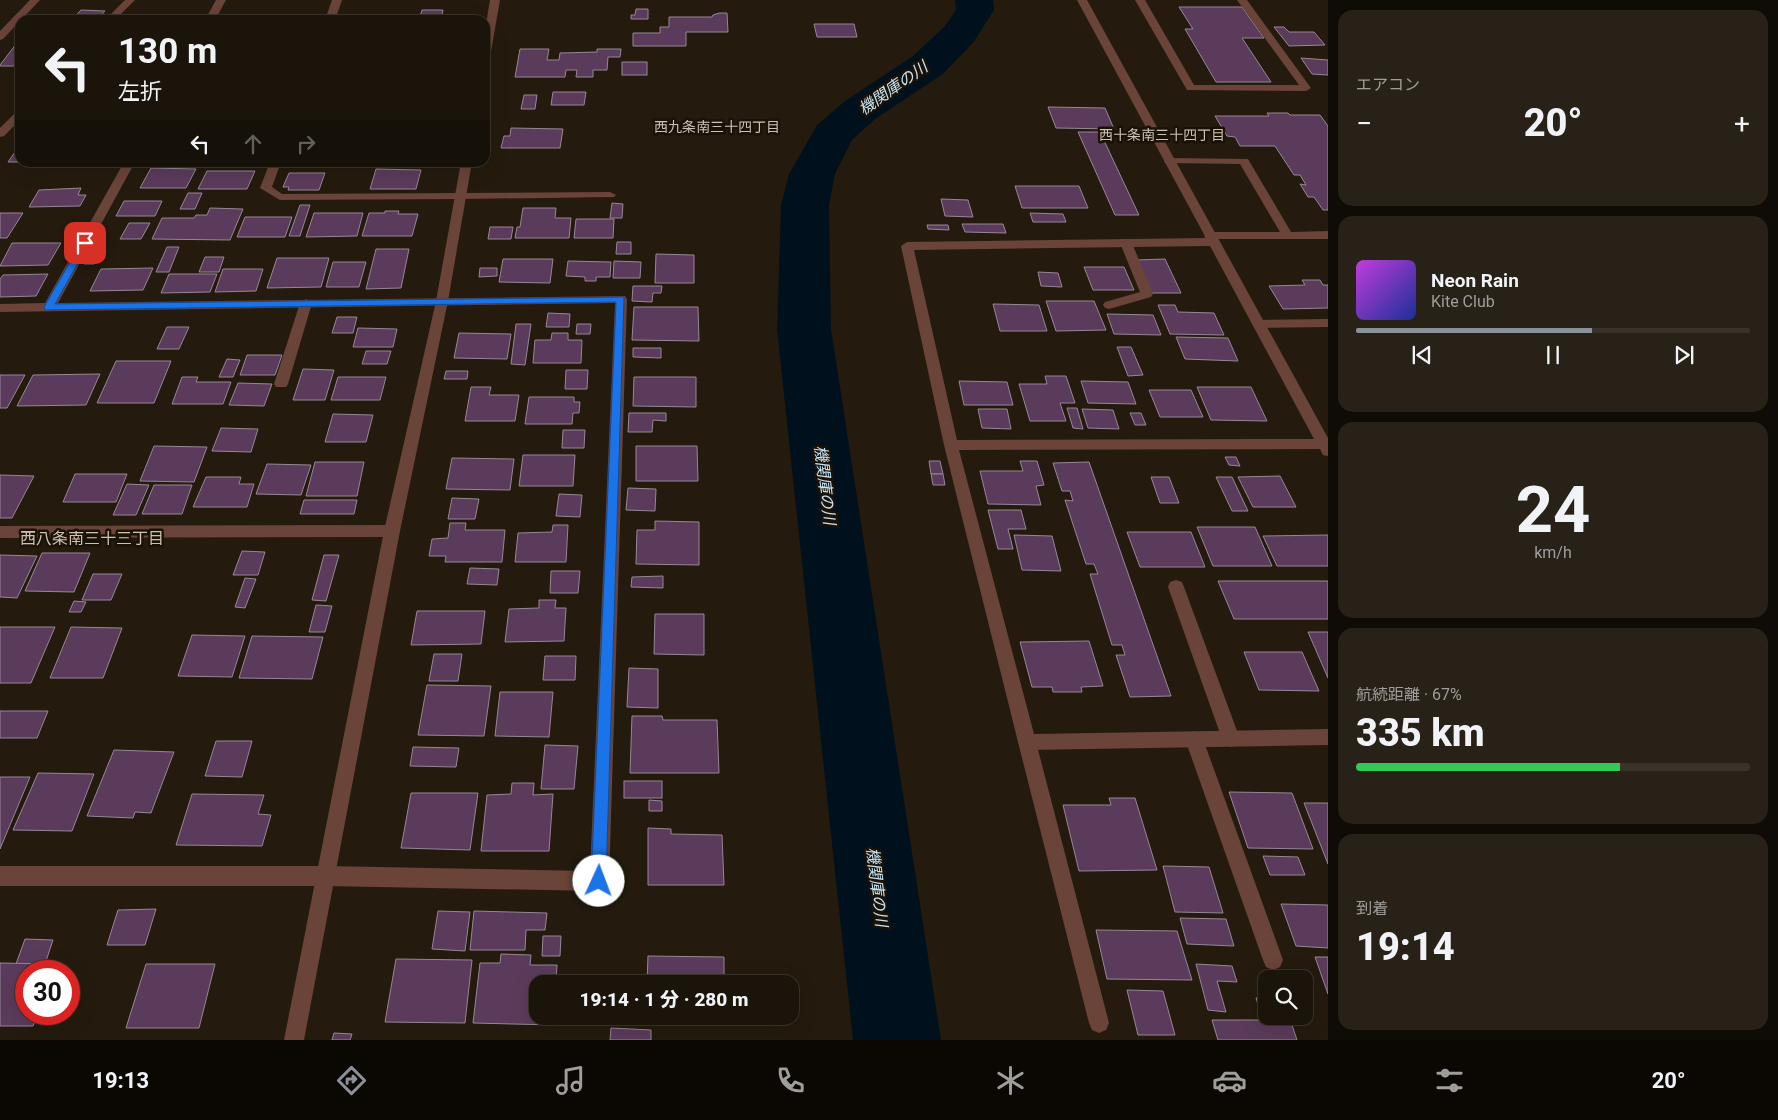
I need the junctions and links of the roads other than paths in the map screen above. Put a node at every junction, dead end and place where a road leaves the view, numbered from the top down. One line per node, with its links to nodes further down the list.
1 (35, 0): 9 (street)
2 (130, 0): 10 (street)
3 (221, 0): 11 (street)
4 (337, 0): 12 (street)
5 (495, 0): 14 (street)
6 (1082, 0): 18 (street)
7 (1140, 0): 8 (street)
8 (1242, 0)
9 (21, 15)
10 (115, 15)
11 (213, 15)
12 (332, 15)
13 (15, 21): 15 (street)
14 (490, 28)
15 (0, 37)
16 (15, 119): 17 (street)
17 (0, 134)
18 (1170, 161): 25 (street); 26 (street)
19 (127, 167): 31 (street)
20 (274, 167): 23 (street)
21 (466, 167): 23 (street)
22 (610, 194): 23 (street)
23 (461, 196): 28 (street)
24 (1328, 235): 25 (street)
25 (1288, 236): 26 (street)
26 (1212, 239): 27 (street); 34 (street)
27 (1126, 244): 30 (street); 36 (street)
28 (442, 301): 29 (street); 38 (street); 46 (street)
29 (306, 303): 31 (street); 35 (street)
30 (1110, 305)
31 (49, 307): 32 (street)
32 (0, 308)
33 (1328, 323): 34 (street)
34 (1258, 324): 37 (street)
35 (281, 384)
36 (951, 445): 37 (street); 44 (street)
37 (1326, 448)
38 (392, 531): 39 (street); 46 (street)
39 (0, 532)
40 (1176, 587): 43 (street)
41 (1328, 737): 43 (street)
42 (1194, 739): 43 (street); 44 (street); 47 (street)
43 (1231, 739)
44 (1027, 742): 48 (street)
45 (0, 876): 46 (street)
46 (325, 876): 49 (street)
47 (1273, 960)
48 (1099, 1023)
49 (294, 1040)

